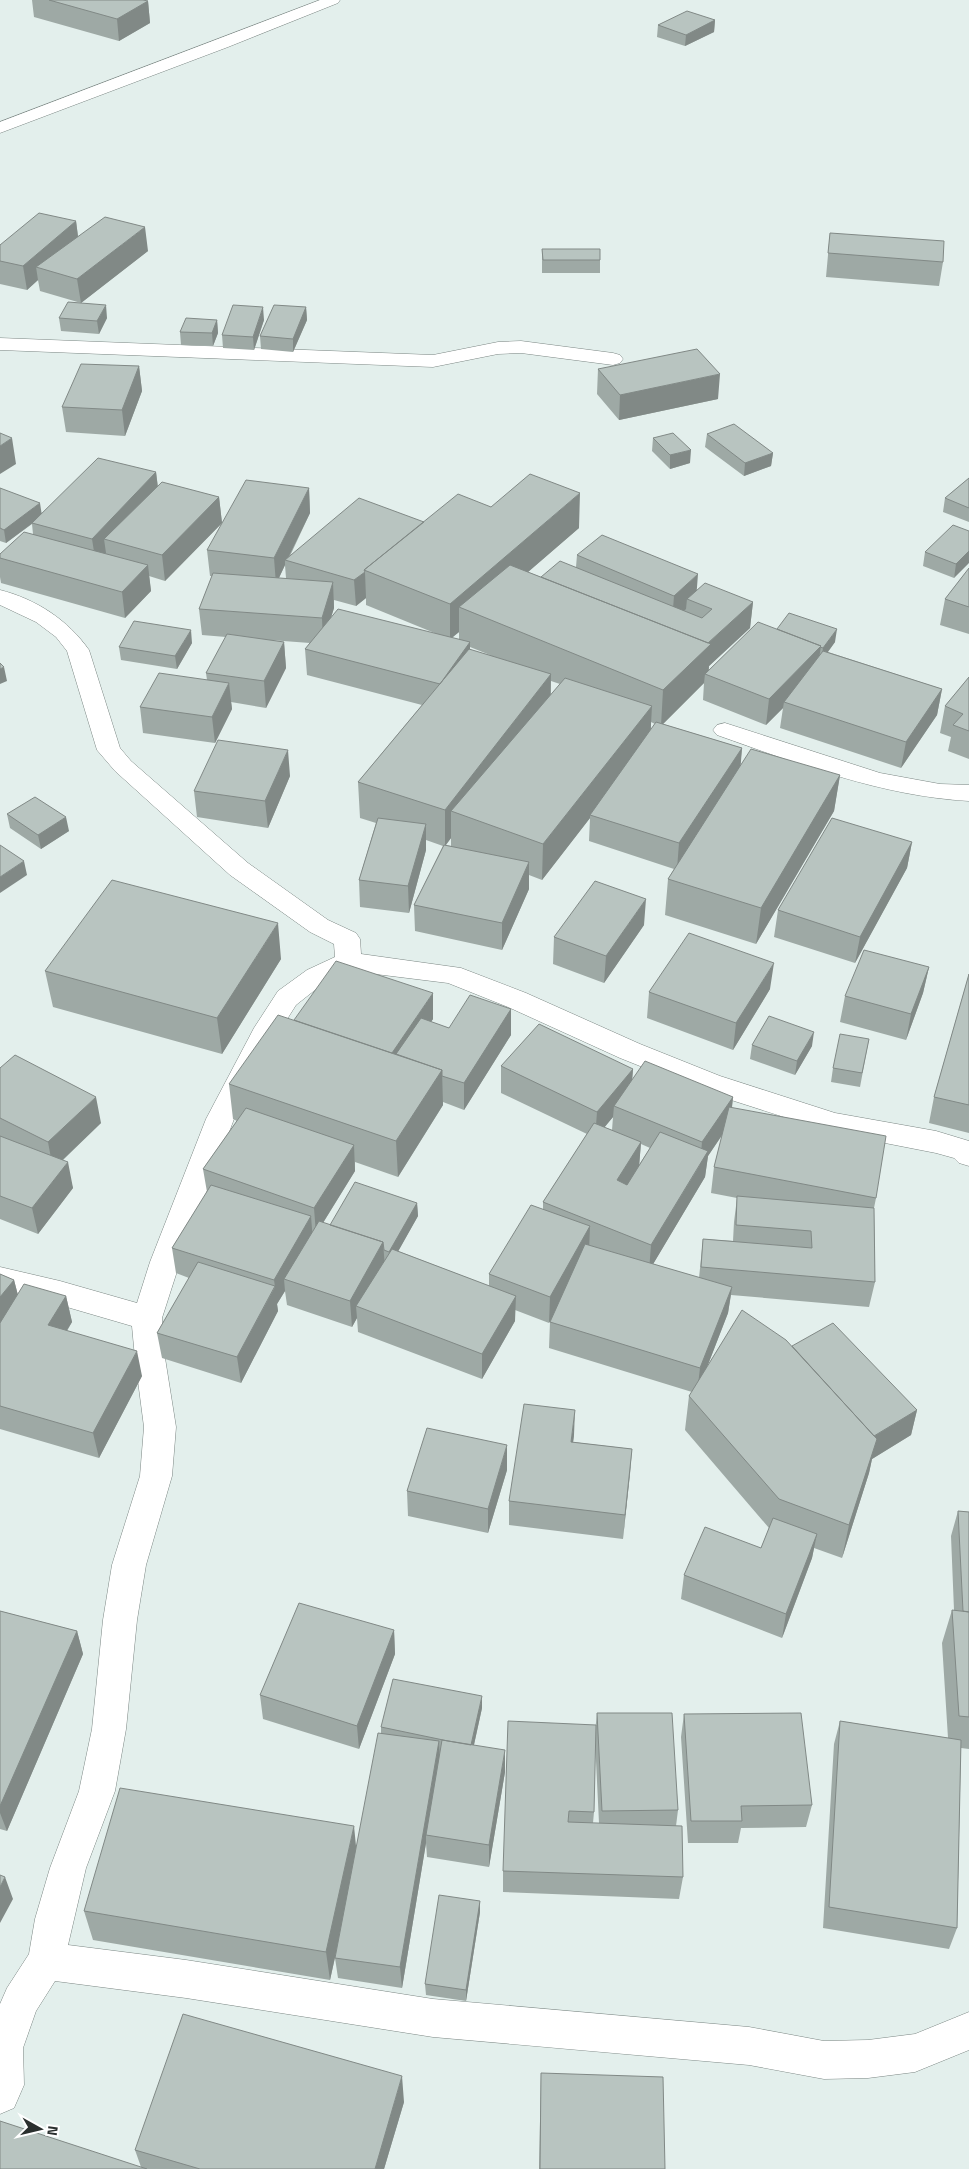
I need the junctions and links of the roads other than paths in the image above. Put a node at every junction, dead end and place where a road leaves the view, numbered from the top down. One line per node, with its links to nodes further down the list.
1 (332, 0): 2 (street)
2 (0, 128)
3 (0, 344): 4 (street)
4 (613, 359)
5 (0, 597): 8 (street)
6 (725, 730): 7 (street)
7 (969, 793)
8 (348, 962): 9 (street); 11 (street)
9 (969, 1155)
10 (0, 1279): 11 (street)
11 (147, 1318): 12 (street)
12 (46, 1961): 13 (street); 14 (street)
13 (969, 2030)
14 (0, 2094)

